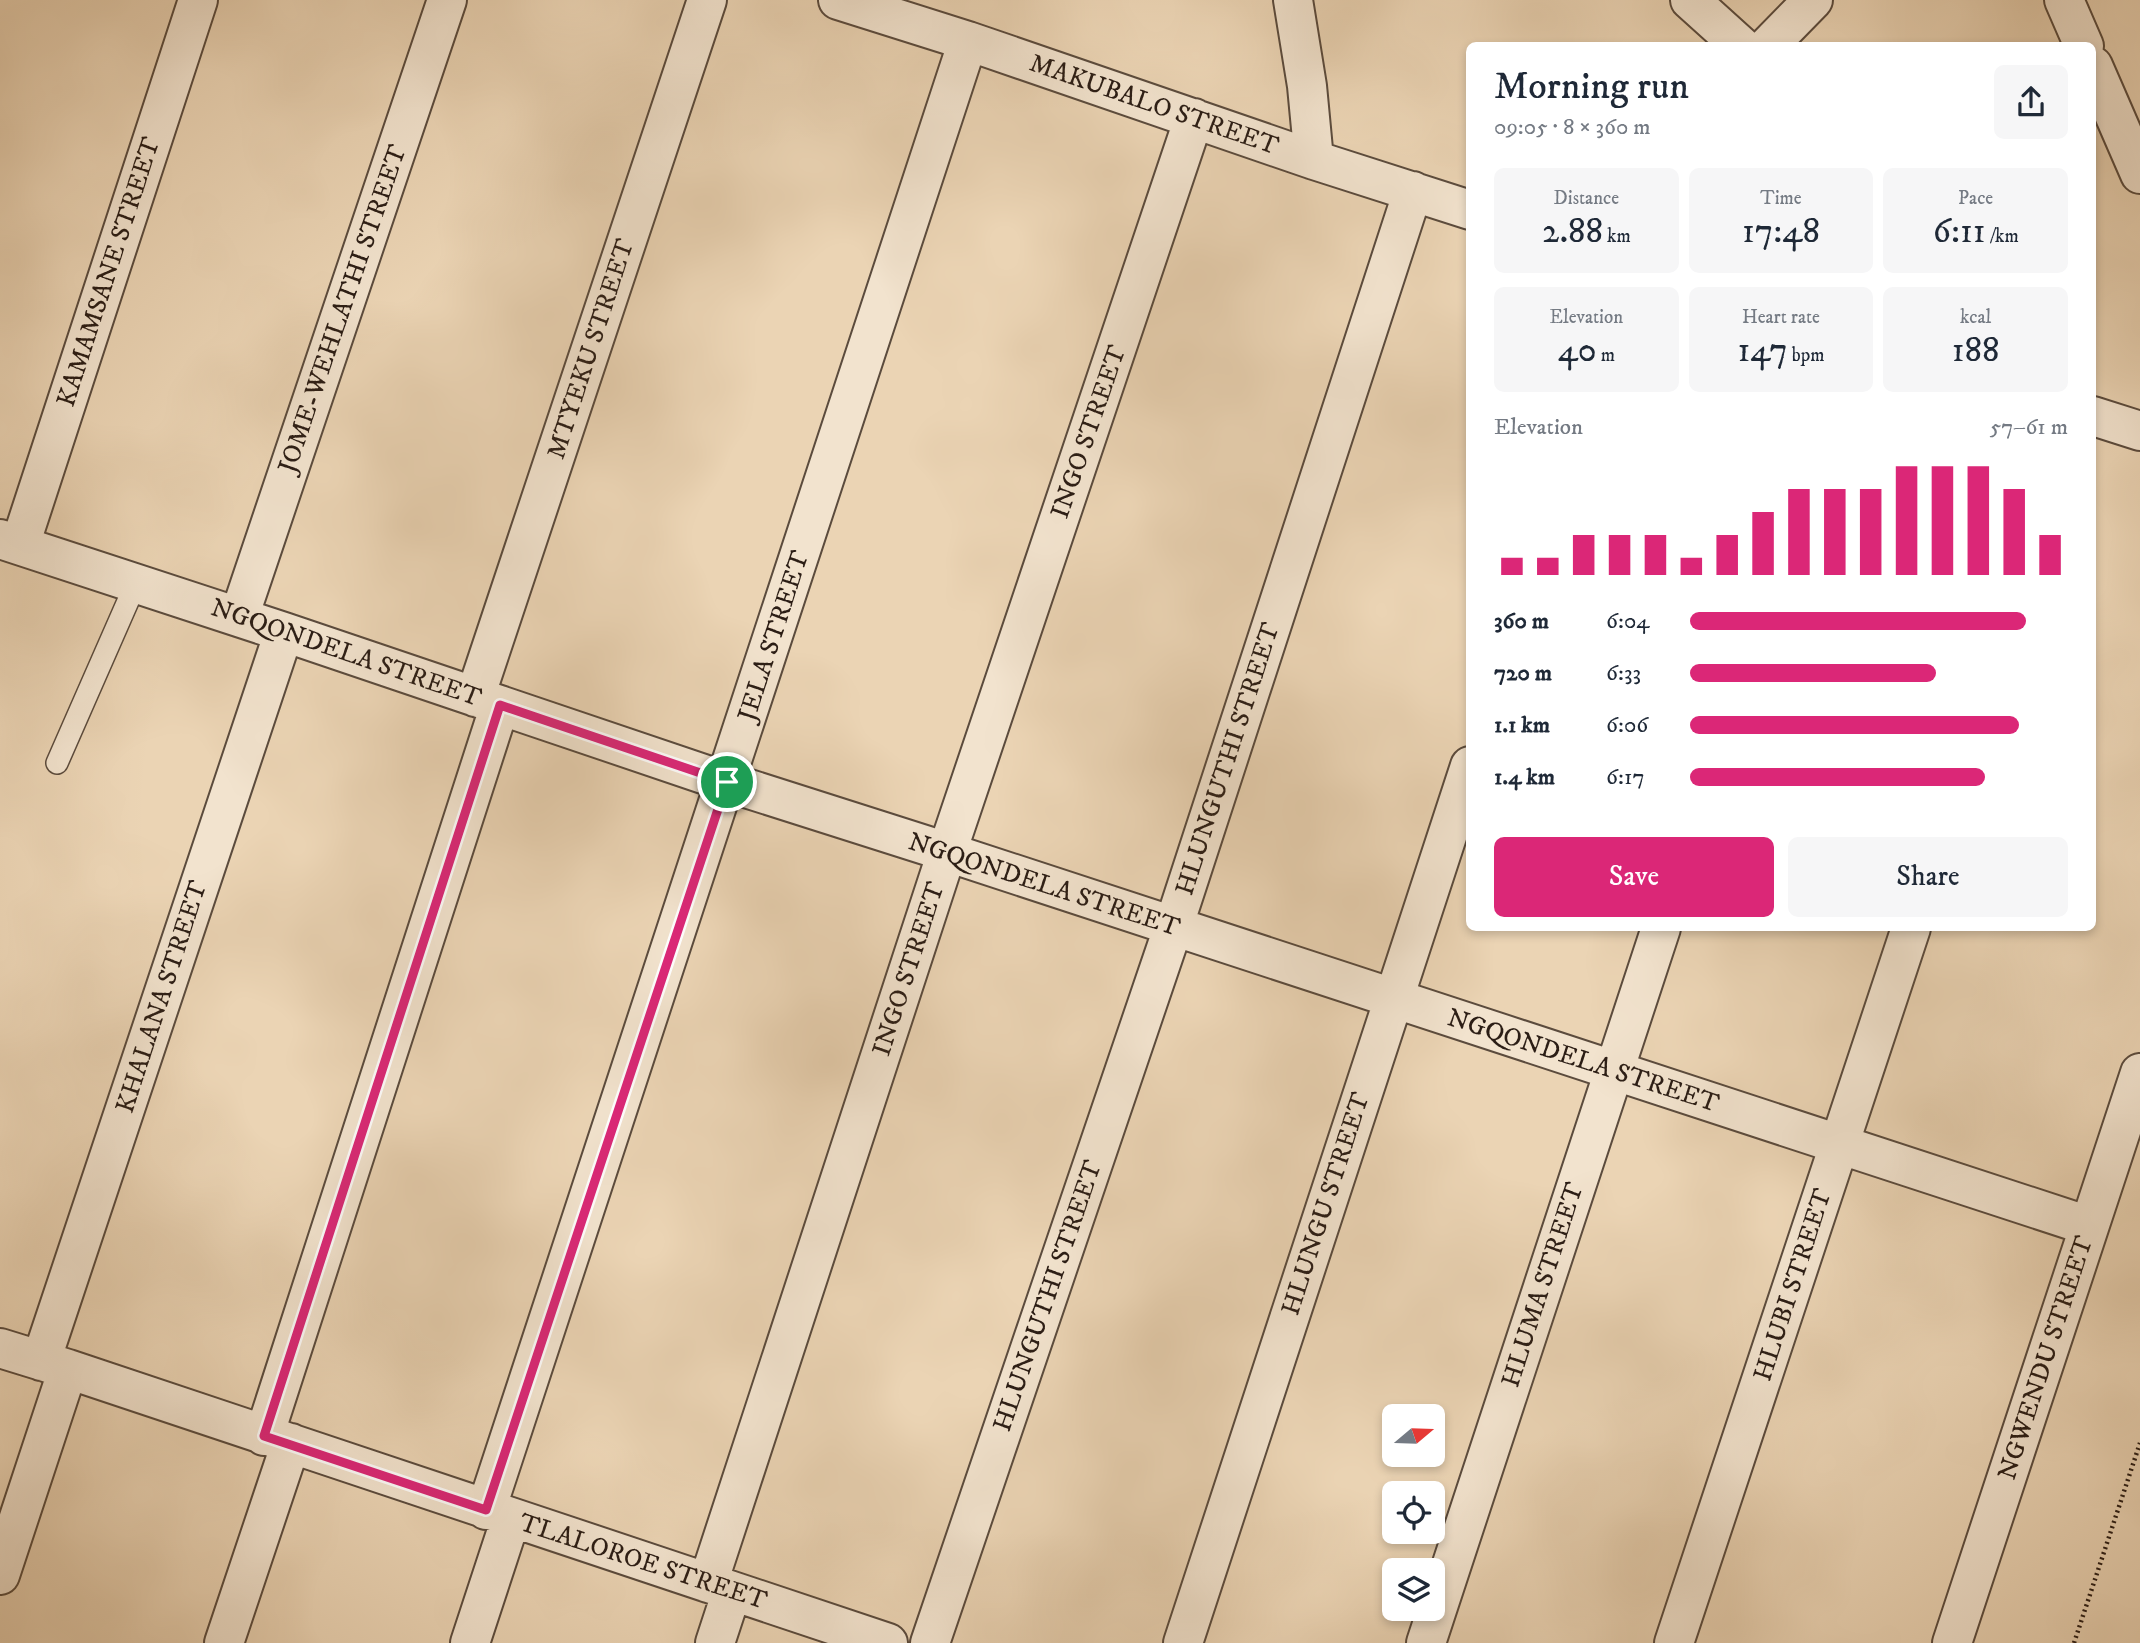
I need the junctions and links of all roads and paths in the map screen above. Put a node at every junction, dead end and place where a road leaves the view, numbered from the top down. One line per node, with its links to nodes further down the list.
1 (198, 0): 21 (street, KAMAMSANE STREET)
2 (447, 0): 23 (street, JOME-WEHLATHI STREET)
3 (707, 0): 25 (street, MTYEKU STREET)
4 (838, 0): 9 (street, MAKUBALO STREET)
5 (1293, 0): 15 (street)
6 (1690, 0): 10 (street)
7 (1813, 0): 11 (street)
8 (2064, 0): 12 (street)
9 (968, 41): 14 (street, MAKUBALO STREET); 28 (street, JELA STREET)
10 (1737, 42)
11 (1772, 42)
12 (2082, 42)
13 (2096, 73): 16 (street)
14 (1194, 118): 15 (street, MAKUBALO STREET); 29 (street, INGO STREET)
15 (1314, 160): 17 (street, MAKUBALO STREET)
16 (2140, 174)
17 (1413, 191): 18 (street, MAKUBALO STREET); 30 (street, HLUNGUTHI STREET)
18 (1466, 209)
19 (2096, 417): 20 (street)
20 (2140, 431)
21 (10, 542): 22 (street, NGQONDELA STREET)
22 (136, 583): 23 (street, NGQONDELA STREET); 26 (lane)
23 (239, 617): 24 (street, NGQONDELA STREET)
24 (284, 632): 25 (street, NGQONDELA STREET); 39 (street, KHALANA STREET)
25 (488, 701): 28 (street, NGQONDELA STREET); 40 (street, MTYEKU STREET)
26 (57, 763)
27 (1466, 778): 33 (street, HLUNGU STREET)
28 (727, 782): 29 (street, NGQONDELA STREET); 42 (street, JELA STREET)
29 (947, 852): 30 (street, NGQONDELA STREET); 44 (street, INGO STREET)
30 (1174, 928): 33 (street, NGQONDELA STREET); 49 (street, HLUNGUTHI STREET)
31 (1660, 931): 34 (street, HLUMA STREET)
32 (1910, 931): 36 (street, HLUBI STREET)
33 (1393, 999): 34 (street, NGQONDELA STREET); 50 (street, HLUNGU STREET)
34 (1614, 1070): 36 (street, NGQONDELA STREET); 51 (street, HLUMA STREET)
35 (2140, 1073): 37 (street, NGWENDU STREET)
36 (1839, 1145): 37 (street, NGQONDELA STREET); 52 (street, HLUBI STREET)
37 (2090, 1226): 53 (street, NGWENDU STREET)
38 (0, 1348): 39 (street, TLALOROE STREET)
39 (55, 1365): 40 (street, TLALOROE STREET); 43 (street, KHALANA STREET)
40 (277, 1439): 42 (street, TLALOROE STREET); 45 (street, MTYEKU STREET)
41 (2140, 1443): 54 (path)
42 (499, 1514): 44 (street, TLALOROE STREET); 46 (street, JELA STREET)
43 (0, 1575)
44 (720, 1587): 47 (street, INGO STREET); 48 (street, TLALOROE STREET)
45 (224, 1643)
46 (470, 1643)
47 (715, 1643)
48 (888, 1643)
49 (930, 1643)
50 (1183, 1643)
51 (1426, 1643)
52 (1674, 1643)
53 (1952, 1643)
54 (2074, 1643)

